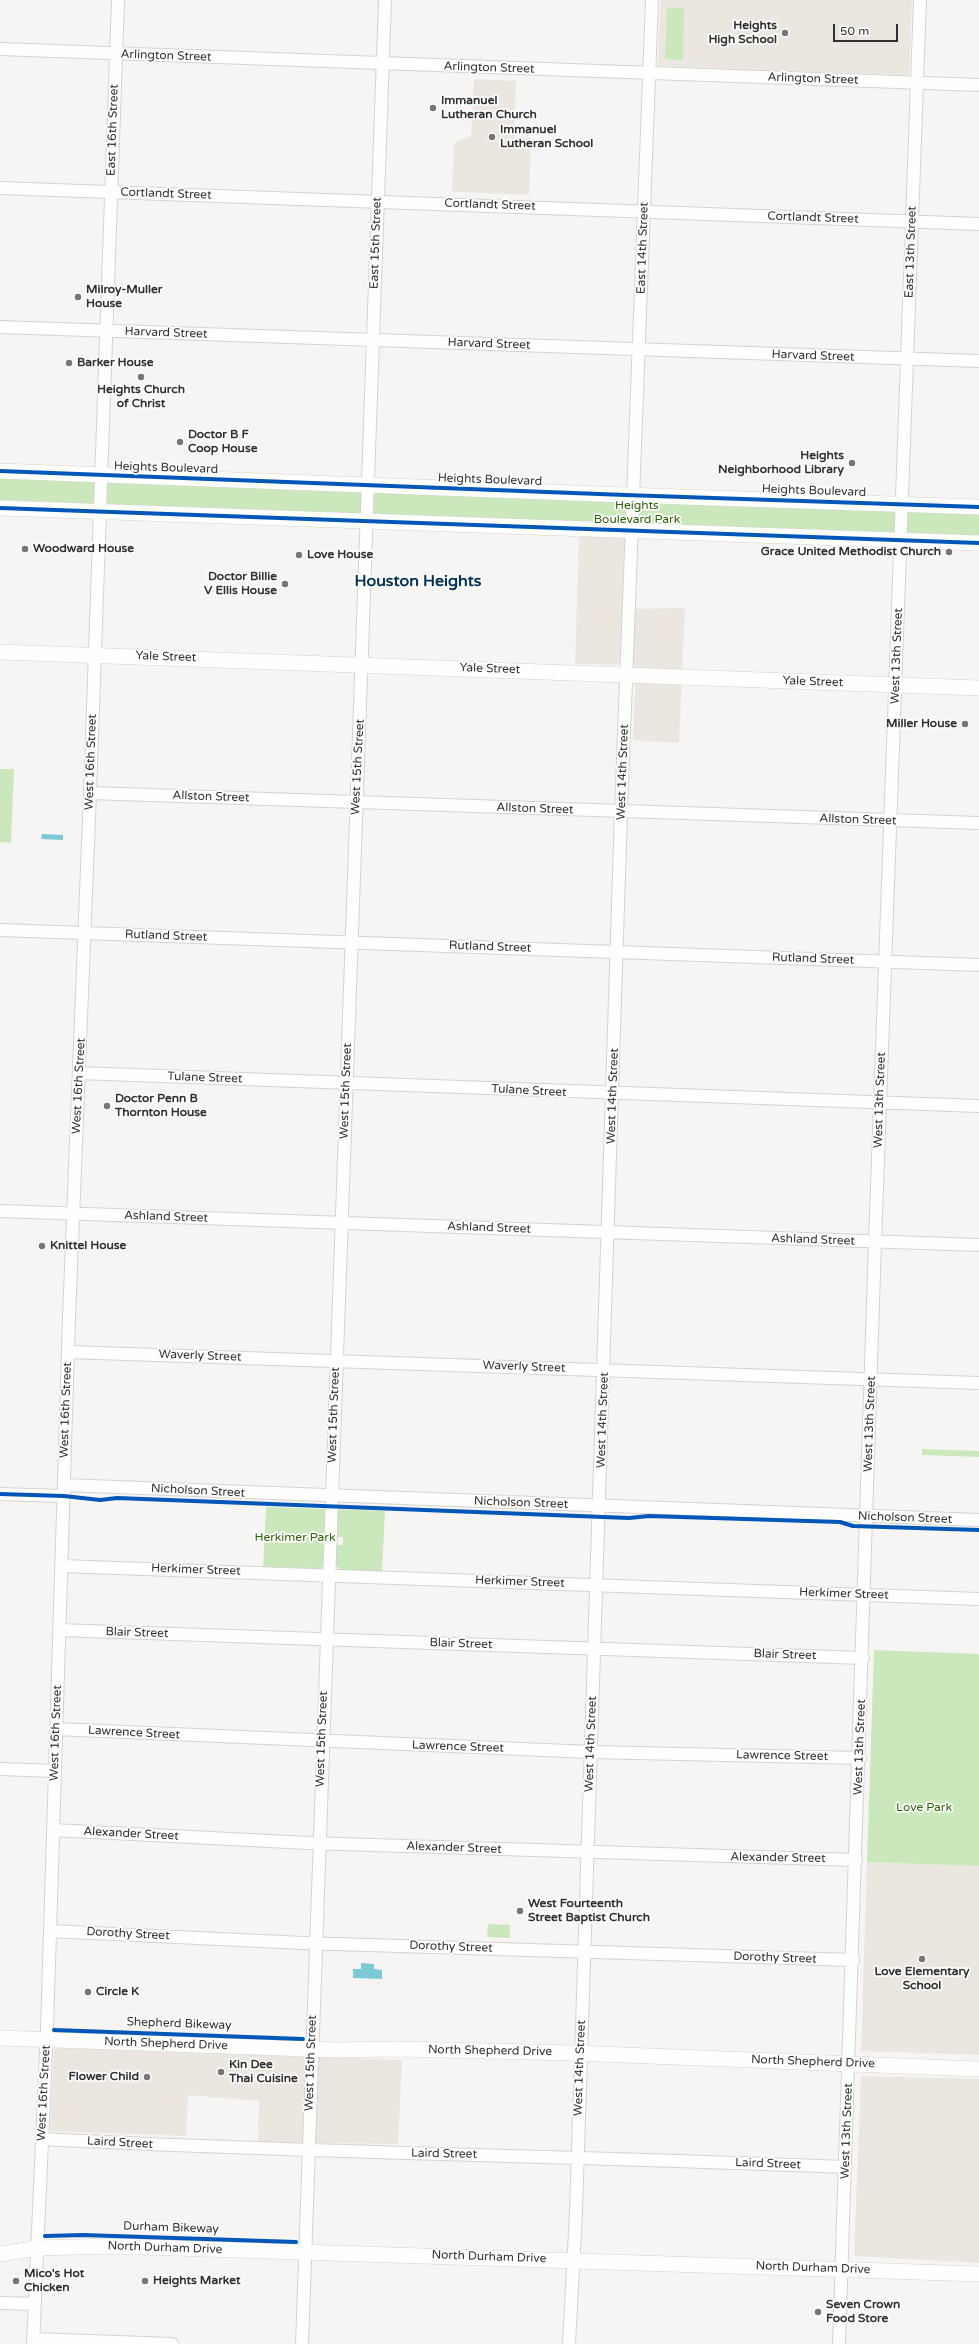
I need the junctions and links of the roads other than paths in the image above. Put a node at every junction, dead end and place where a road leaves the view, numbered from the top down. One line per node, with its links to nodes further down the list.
1 (118, 0): 6 (street, East 16th Street)
2 (385, 0): 7 (street, East 15th Street)
3 (652, 0): 8 (street, East 14th Street)
4 (920, 0): 9 (street, East 13th Street)
5 (0, 49): 6 (street, Arlington Street)
6 (115, 54): 7 (street, Arlington Street); 12 (street, East 16th Street)
7 (383, 64): 8 (street, Arlington Street); 13 (street, East 15th Street)
8 (649, 74): 9 (street, Arlington Street); 14 (street, East 14th Street)
9 (917, 83): 10 (street, Arlington Street); 15 (street, East 13th Street)
10 (979, 85)
11 (0, 188): 12 (street, Cortlandt Street)
12 (110, 192): 13 (street, Cortlandt Street); 18 (street, East 16th Street)
13 (378, 200): 14 (street, Cortlandt Street); 19 (street, East 15th Street)
14 (644, 211): 15 (street, Cortlandt Street); 20 (street, East 14th Street)
15 (912, 222): 16 (street, Cortlandt Street); 21 (street, East 13th Street)
16 (979, 224)
17 (0, 328): 18 (street, Harvard Street)
18 (106, 331): 19 (street, Harvard Street); 24 (street, East 16th Street)
19 (372, 340): 20 (street, Harvard Street); 25 (street, East 15th Street)
20 (640, 350): 21 (street, Harvard Street); 26 (street, East 14th Street)
21 (907, 359): 22 (street, Harvard Street); 27 (street, East 13th Street)
22 (979, 361)
23 (0, 471): 24 (main road, Heights Boulevard)
24 (101, 475): 25 (main road, Heights Boulevard); 30 (street, West 16th Street)
25 (368, 486): 26 (main road, Heights Boulevard); 31 (street, West 15th Street)
26 (635, 496): 27 (main road, Heights Boulevard); 32 (street, West 14th Street)
27 (902, 503): 28 (main road, Heights Boulevard); 33 (street, West 13th Street)
28 (979, 507)
29 (0, 508): 30 (main road)
30 (100, 510): 31 (main road); 36 (street, West 16th Street)
31 (366, 520): 32 (main road); 37 (street, West 15th Street)
32 (633, 530): 33 (main road); 38 (street, West 14th Street)
33 (901, 540): 34 (main road); 39 (street, West 13th Street)
34 (979, 543)
35 (0, 652): 36 (main road, Yale Street)
36 (95, 655): 37 (main road, Yale Street); 41 (street, West 16th Street)
37 (363, 664): 38 (main road, Yale Street); 42 (street, West 15th Street)
38 (627, 675): 39 (main road, Yale Street); 43 (street, West 14th Street)
39 (896, 686): 40 (main road, Yale Street); 44 (street, West 13th Street)
40 (979, 688)
41 (90, 793): 42 (street, Allston Street); 47 (street, West 16th Street)
42 (356, 802): 43 (street, Allston Street); 48 (street, West 15th Street)
43 (621, 812): 44 (street, Allston Street); 49 (street, West 14th Street)
44 (891, 821): 45 (street, Allston Street); 50 (street, West 13th Street)
45 (979, 823)
46 (0, 930): 47 (street, Rutland Street)
47 (85, 933): 48 (street, Rutland Street); 52 (street, West 16th Street)
48 (351, 942): 49 (street, Rutland Street); 53 (street, West 15th Street)
49 (617, 952): 50 (street, Rutland Street); 54 (street, West 14th Street)
50 (886, 961): 51 (street, Rutland Street); 55 (street, West 13th Street)
51 (979, 965)
52 (79, 1074): 53 (street, Tulane Street); 58 (street, West 16th Street)
53 (346, 1083): 54 (street, Tulane Street); 59 (street, West 15th Street)
54 (613, 1094): 55 (street, Tulane Street); 60 (street, West 14th Street)
55 (880, 1103): 56 (street, Tulane Street); 61 (street, West 13th Street)
56 (979, 1106)
57 (0, 1211): 58 (street, Ashland Street)
58 (73, 1213): 59 (street, Ashland Street); 63 (street, West 16th Street)
59 (342, 1224): 60 (street, Ashland Street); 64 (street, West 15th Street)
60 (608, 1232): 61 (street, Ashland Street); 65 (street, West 14th Street)
61 (875, 1242): 62 (street, Ashland Street); 66 (street, West 13th Street)
62 (979, 1245)
63 (68, 1352): 64 (street, Waverly Street); 68 (street, West 16th Street)
64 (336, 1361): 65 (street, Waverly Street); 70 (street, West 15th Street)
65 (604, 1370): 66 (street, Waverly Street); 71 (street, West 14th Street)
66 (872, 1379): 67 (street, Waverly Street); 72 (street, West 13th Street)
67 (979, 1383)
68 (64, 1491): 69 (street, Nicholson Street); 70 (street, Nicholson Street); 74 (street, West 16th Street)
69 (0, 1494)
70 (332, 1495): 71 (street, Nicholson Street); 75 (street, West 15th Street)
71 (600, 1506): 72 (street, Nicholson Street); 76 (street, West 14th Street)
72 (866, 1517): 73 (street, Nicholson Street); 77 (street, West 13th Street)
73 (979, 1520)
74 (61, 1566): 75 (street, Herkimer Street); 79 (street, West 16th Street)
75 (329, 1575): 76 (street, Herkimer Street); 80 (street, West 15th Street)
76 (597, 1584): 77 (street, Herkimer Street); 81 (street, West 14th Street)
77 (865, 1595): 78 (street, Herkimer Street); 82 (street, West 13th Street)
78 (979, 1599)
79 (59, 1630): 80 (street, Blair Street); 83 (street, West 16th Street)
80 (326, 1640): 81 (street, Blair Street); 84 (street, West 15th Street)
81 (595, 1649): 82 (street, Blair Street); 85 (street, West 14th Street)
82 (863, 1658): 86 (street, West 13th Street)
83 (56, 1729): 84 (street, Lawrence Street); 88 (street, West 16th Street)
84 (322, 1742): 85 (street, Lawrence Street); 90 (street, West 15th Street)
85 (591, 1752): 86 (street, Lawrence Street); 91 (street, West 14th Street)
86 (860, 1758): 92 (street, West 13th Street)
87 (0, 1769): 88 (street)
88 (55, 1771): 89 (street, West 16th Street)
89 (53, 1830): 90 (street, Alexander Street); 93 (street, West 16th Street)
90 (318, 1843): 91 (street, Alexander Street); 94 (street, West 15th Street)
91 (587, 1853): 92 (street, Alexander Street); 95 (street, West 14th Street)
92 (856, 1860): 96 (street, West 13th Street)
93 (50, 1931): 94 (street, Dorothy Street); 98 (street, West 16th Street)
94 (315, 1943): 95 (street, Dorothy Street); 99 (street, West 15th Street)
95 (584, 1951): 96 (street, Dorothy Street); 100 (street, West 14th Street)
96 (853, 1960): 101 (street, West 13th Street)
97 (0, 2038): 98 (main road, North Shepherd Drive)
98 (46, 2040): 99 (main road, North Shepherd Drive); 103 (street, West 16th Street)
99 (312, 2049): 100 (main road, North Shepherd Drive); 104 (street, West 15th Street)
100 (581, 2053): 101 (main road, North Shepherd Drive); 105 (street, West 14th Street)
101 (850, 2064): 102 (main road, North Shepherd Drive); 106 (street, West 13th Street)
102 (979, 2069)
103 (42, 2139): 104 (street, Laird Street); 107 (street, West 16th Street)
104 (307, 2151): 105 (street, Laird Street); 108 (street, West 15th Street)
105 (577, 2158): 106 (street, Laird Street); 110 (street, West 14th Street)
106 (846, 2167): 111 (street, West 13th Street)
107 (38, 2248): 108 (main road, North Durham Drive); 109 (main road, North Durham Drive); 114 (street, West 16th Street)
108 (305, 2253): 110 (main road, North Durham Drive); 117 (street, West 15th Street)
109 (0, 2254)
110 (574, 2260): 111 (main road, North Durham Drive); 118 (street, West 14th Street)
111 (842, 2269): 112 (main road, North Durham Drive); 119 (street, West 13th Street)
112 (979, 2274)
113 (0, 2303): 114 (street)
114 (35, 2304): 115 (street, West 16th Street)
115 (33, 2341): 116 (street)
116 (172, 2344)
117 (302, 2344)
118 (569, 2344)
119 (839, 2344)

